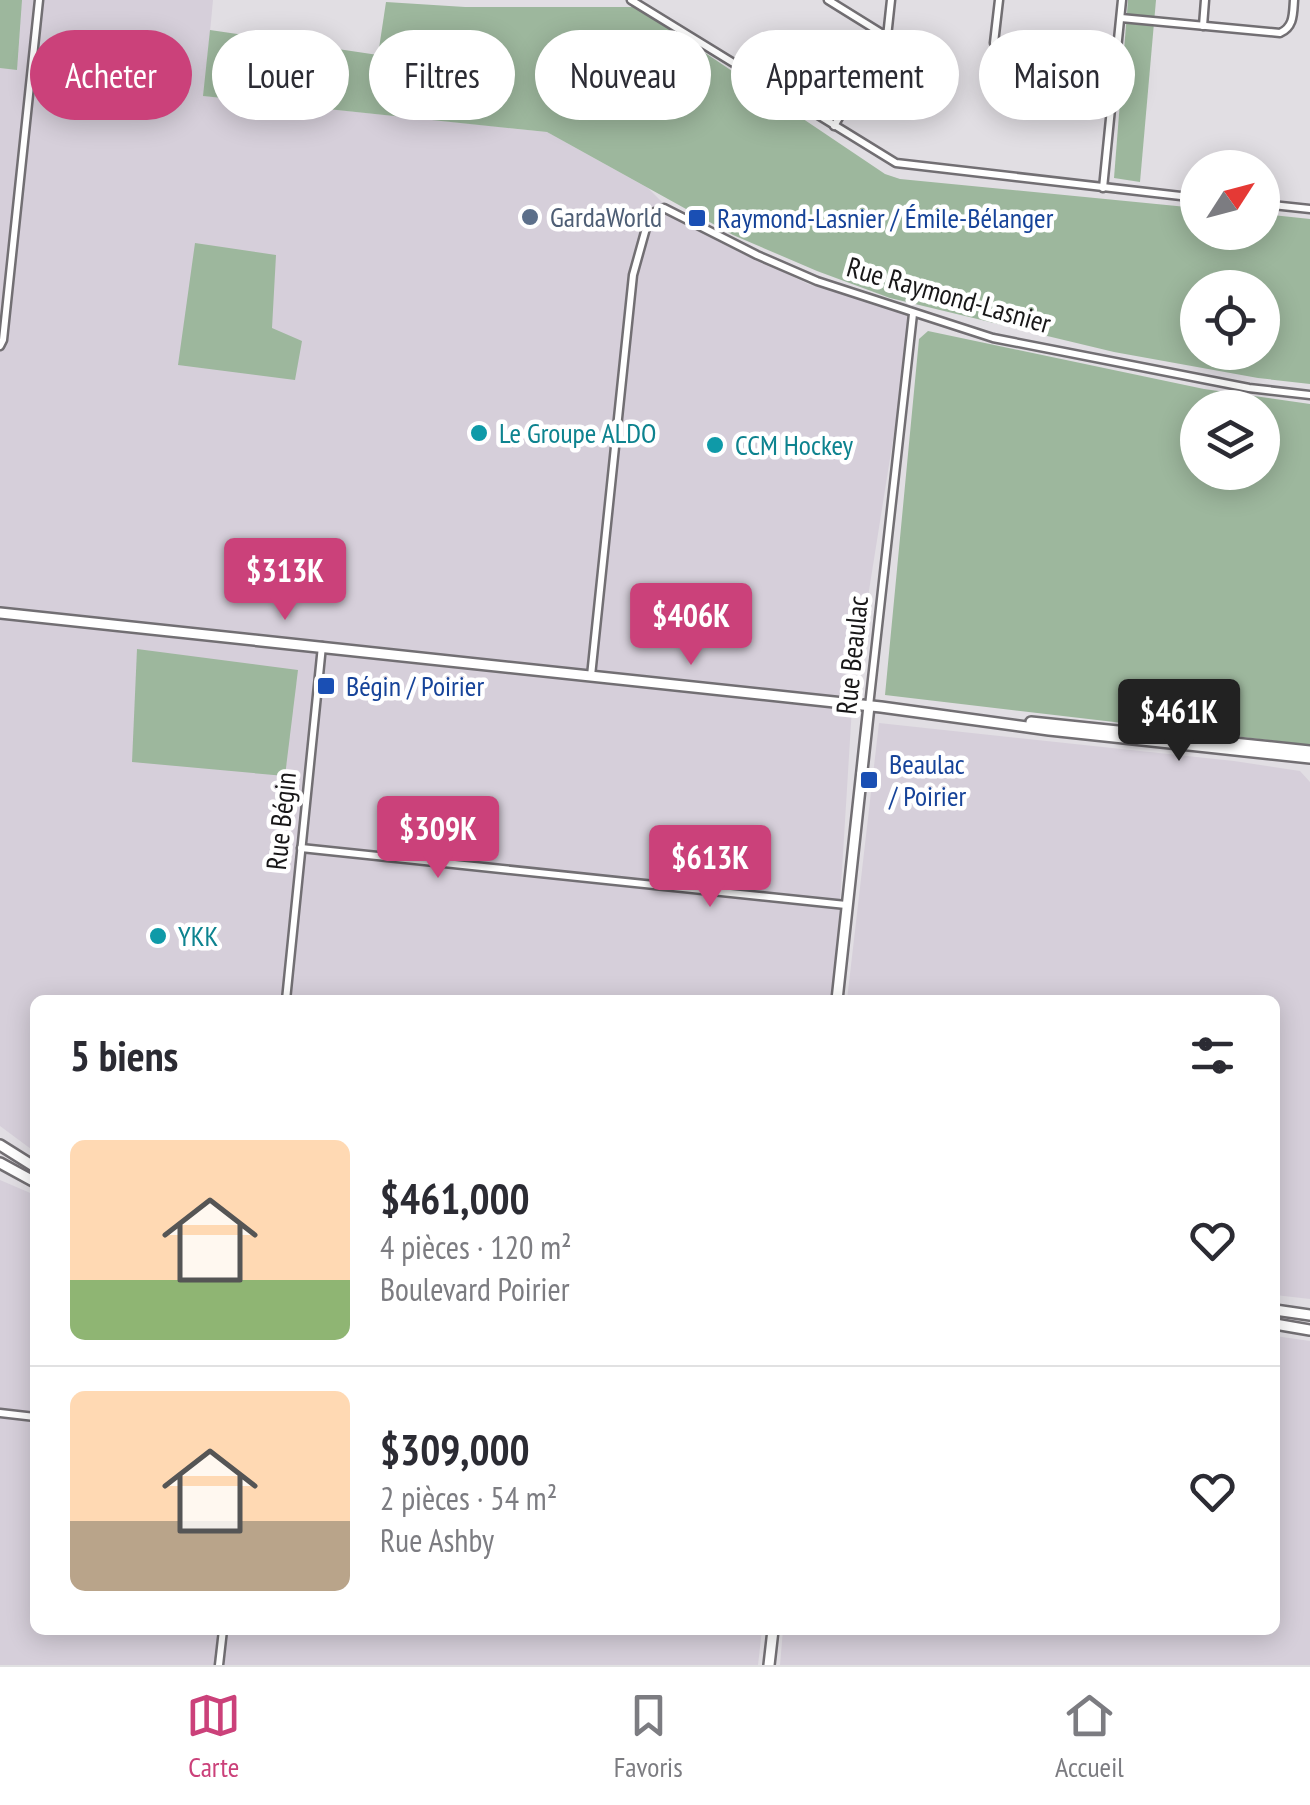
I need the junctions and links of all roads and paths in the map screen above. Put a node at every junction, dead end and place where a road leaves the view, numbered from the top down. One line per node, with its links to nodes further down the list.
1 (39, 0): 23 (street)
2 (631, 0): 17 (street)
3 (828, 0): 11 (street)
4 (891, 0): 12 (street)
5 (999, 0): 13 (street)
6 (1122, 0): 9 (street)
7 (1205, 0): 10 (street)
8 (1294, 0): 10 (street)
9 (1121, 18): 10 (street); 14 (street)
10 (1203, 26)
11 (877, 30)
12 (888, 30)
13 (996, 30)
14 (1120, 30)
15 (838, 120): 17 (street)
16 (1110, 120): 18 (street)
17 (834, 126): 18 (street)
18 (1103, 188): 19 (street)
19 (1180, 196)
20 (1280, 206): 21 (street)
21 (1310, 209)
22 (914, 314): 24 (street, Rue Raymond-Lasnier); 27 (street, Rue Raymond-Lasnier); 28 (street, Rue Beaulac)
23 (2, 343)
24 (1310, 395)
25 (0, 613): 26 (street)
26 (322, 646): 27 (street); 30 (street, Rue Bégin)
27 (592, 676): 28 (street)
28 (869, 706): 29 (street); 31 (street, Rue Beaulac)
29 (1310, 754)
30 (301, 848): 31 (street); 32 (street, Rue Bégin)
31 (846, 905): 33 (street, Rue Beaulac)
32 (286, 995)
33 (837, 995)
34 (0, 1145): 36 (street)
35 (0, 1163): 37 (street)
36 (30, 1164)
37 (30, 1179)
38 (1280, 1311): 39 (street)
39 (1310, 1314)
40 (1280, 1325): 41 (street)
41 (1310, 1330)
42 (0, 1413): 43 (street)
43 (30, 1416)
44 (222, 1635): 46 (street)
45 (772, 1635): 47 (street)
46 (219, 1665)
47 (769, 1665)

